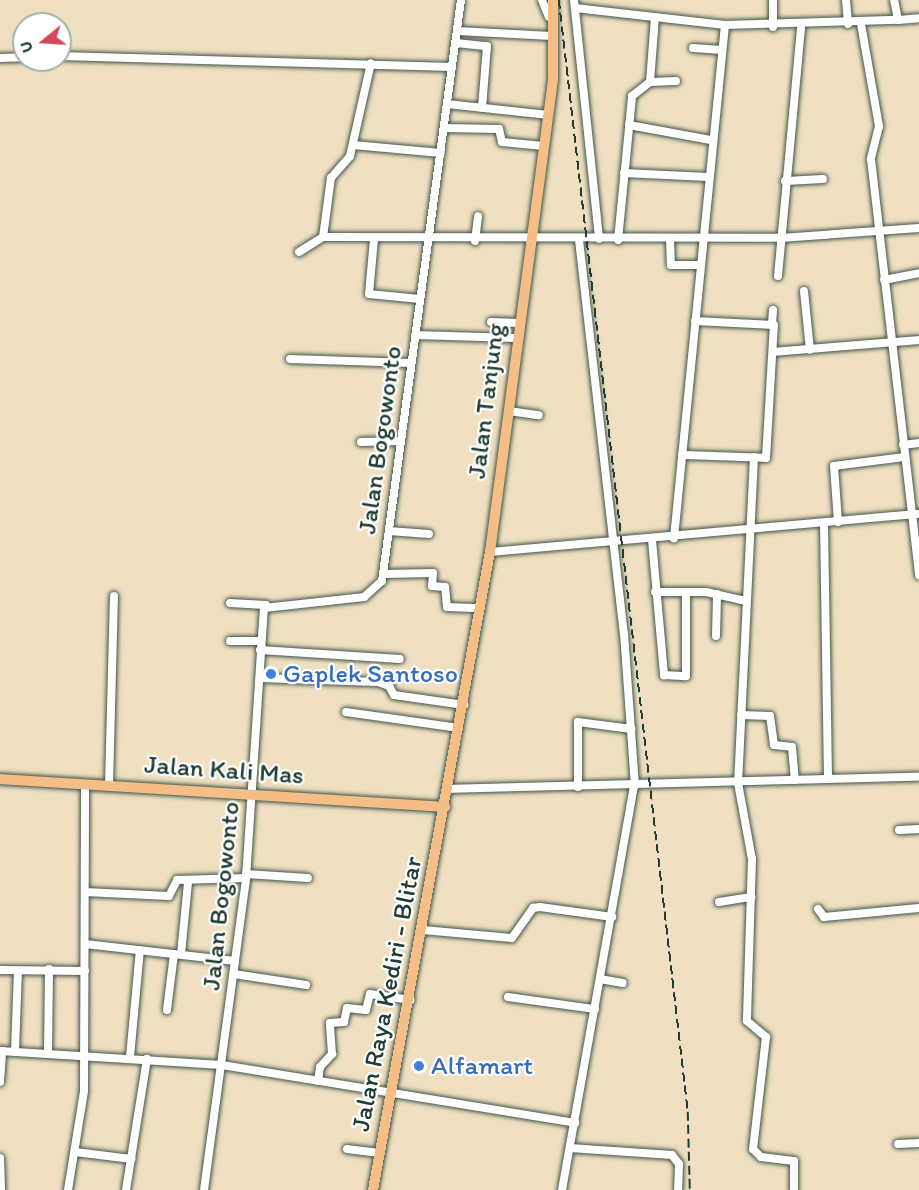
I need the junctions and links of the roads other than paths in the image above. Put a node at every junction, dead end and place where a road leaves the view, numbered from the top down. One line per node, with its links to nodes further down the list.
1 (461, 0): 16 (street, Jalan Bogowonto)
2 (542, 0): 8 (street)
3 (553, 0): 8 (main road, Jalan Tanjung)
4 (846, 0): 10 (street)
5 (894, 0): 12 (street)
6 (575, 4): 9 (street); 45 (street)
7 (773, 14): 14 (street); 15 (street)
8 (549, 17): 17 (main road, Jalan Tanjung)
9 (655, 17): 14 (street); 25 (street)
10 (848, 18): 13 (street); 15 (street)
11 (919, 18): 12 (street)
12 (895, 21): 13 (street)
13 (861, 24): 41 (street)
14 (725, 25): 20 (street)
15 (801, 27): 38 (street)
16 (458, 31): 17 (street); 18 (street, Jalan Bogowonto)
17 (552, 36): 28 (main road, Jalan Tanjung)
18 (456, 43): 23 (street, Jalan Bogowonto); 27 (street)
19 (693, 48): 20 (street)
20 (722, 50): 31 (street)
21 (72, 56): 22 (street)
22 (371, 63): 23 (street); 32 (street)
23 (452, 67): 26 (street, Jalan Bogowonto)
24 (676, 81): 25 (street)
25 (650, 82): 29 (street)
26 (447, 104): 27 (street); 30 (street, Jalan Bogowonto)
27 (482, 108): 28 (street)
28 (548, 115): 33 (main road, Jalan Tanjung)
29 (629, 125): 31 (street); 35 (street)
30 (444, 128): 33 (street); 34 (street, Jalan Bogowonto)
31 (711, 140): 36 (street)
32 (353, 146): 34 (street); 42 (street)
33 (544, 146): 52 (main road, Jalan Tanjung)
34 (441, 153): 48 (street, Jalan Bogowonto)
35 (624, 173): 36 (street); 50 (street)
36 (708, 177): 47 (street)
37 (824, 179): 38 (street)
38 (785, 181): 43 (street)
39 (478, 216): 51 (street)
40 (919, 228): 41 (street)
41 (880, 231): 43 (street); 57 (street)
42 (322, 237): 44 (street); 53 (street)
43 (780, 238): 47 (street); 56 (street)
44 (374, 239): 48 (street); 59 (street)
45 (599, 239): 49 (street); 50 (street)
46 (670, 239): 47 (street); 50 (street); 54 (street)
47 (702, 239): 54 (street)
48 (428, 240): 51 (street); 59 (street, Jalan Bogowonto)
49 (579, 240): 52 (street); 90 (street)
50 (618, 240)
51 (475, 241): 52 (street)
52 (531, 242): 63 (main road, Jalan Tanjung)
53 (299, 252)
54 (700, 265): 61 (street)
55 (919, 273): 57 (street)
56 (778, 276)
57 (884, 280): 68 (street)
58 (804, 291): 69 (street)
59 (420, 299): 65 (street, Jalan Bogowonto)
60 (773, 310): 64 (street)
61 (695, 321): 64 (street); 79 (street)
62 (491, 322): 63 (street)
63 (518, 323): 66 (main road, Jalan Tanjung)
64 (772, 324): 70 (street)
65 (415, 335): 66 (street); 72 (street, Jalan Bogowonto)
66 (516, 338): 73 (main road, Jalan Tanjung)
67 (919, 340): 68 (street)
68 (891, 342): 69 (street); 78 (street)
69 (810, 350): 70 (street)
70 (773, 352): 80 (street)
71 (290, 359): 72 (street)
72 (411, 363): 75 (street, Jalan Bogowonto)
73 (508, 411): 74 (street); 91 (main road, Jalan Tanjung)
74 (539, 414)
75 (401, 441): 76 (street); 86 (street, Jalan Bogowonto)
76 (361, 442)
77 (919, 443): 78 (street)
78 (903, 446): 81 (street)
79 (682, 455): 80 (street); 88 (street)
80 (754, 457): 85 (street)
81 (904, 457): 82 (street); 83 (street)
82 (915, 514): 83 (street); 93 (street)
83 (838, 522): 84 (street)
84 (824, 523): 85 (street); 115 (street)
85 (749, 530): 88 (street); 98 (street)
86 (389, 531): 87 (street); 92 (street, Jalan Bogowonto)
87 (429, 534)
88 (674, 538): 89 (street)
89 (650, 540): 90 (street); 94 (street)
90 (614, 544): 91 (street); 111 (street)
91 (490, 552): 101 (main road, Jalan Tanjung)
92 (383, 574): 100 (street, Jalan Bogowonto); 101 (street)
93 (919, 575)
94 (655, 587): 95 (street); 95 (street)
95 (686, 591): 96 (street)
96 (717, 594): 98 (street); 102 (street)
97 (114, 596): 118 (street)
98 (746, 601): 109 (street)
99 (230, 603): 100 (street)
100 (266, 605): 104 (street, Jalan Bogowonto)
101 (480, 608): 107 (main road, Jalan Tanjung)
102 (716, 636)
103 (230, 641): 104 (street)
104 (261, 645): 105 (street); 106 (street, Jalan Bogowonto)
105 (400, 659)
106 (260, 678): 107 (street); 122 (street, Jalan Bogowonto)
107 (464, 705): 110 (main road, Jalan Tanjung)
108 (346, 711): 110 (street)
109 (741, 715): 114 (street); 116 (street)
110 (459, 728): 121 (main road, Jalan Tanjung)
111 (632, 729): 119 (street); 120 (street)
112 (919, 777): 115 (street)
113 (0, 778): 117 (main road, Jalan Kali Mas)
114 (795, 780): 115 (street); 116 (street)
115 (828, 780)
116 (738, 783): 119 (street); 130 (street)
117 (85, 784): 118 (main road, Jalan Kali Mas); 129 (street)
118 (109, 785): 122 (main road, Jalan Kali Mas)
119 (634, 786): 120 (street); 134 (street)
120 (578, 788): 121 (street)
121 (448, 789): 123 (main road, Jalan Tanjung)
122 (254, 794): 123 (main road, Jalan Kali Mas); 126 (street, Jalan Bogowonto)
123 (445, 807): 135 (main road, Jalan Raya Kediri - Blitar)
124 (919, 829): 125 (street)
125 (899, 830)
126 (246, 876): 127 (street); 128 (street); 139 (street, Jalan Bogowonto)
127 (308, 878)
128 (188, 882): 129 (street); 138 (street)
129 (85, 892): 136 (street)
130 (752, 897): 131 (street); 178 (street)
131 (718, 902)
132 (919, 908): 133 (street)
133 (818, 909)
134 (612, 917): 135 (street); 145 (street)
135 (423, 930): 149 (main road, Jalan Raya Kediri - Blitar)
136 (85, 944): 137 (street); 143 (street)
137 (140, 950): 138 (street); 156 (street)
138 (178, 954): 139 (street); 151 (street)
139 (236, 961): 144 (street, Jalan Bogowonto)
140 (50, 969): 142 (street); 143 (street); 154 (street)
141 (0, 970): 142 (street)
142 (18, 971): 153 (street)
143 (86, 971): 155 (street)
144 (234, 974): 147 (street); 158 (street, Jalan Bogowonto)
145 (600, 979): 146 (street); 150 (street)
146 (623, 983)
147 (306, 985)
148 (508, 997): 150 (street)
149 (411, 1000): 159 (street); 161 (main road, Jalan Raya Kediri - Blitar)
150 (595, 1009): 162 (street)
151 (167, 1010)
152 (1, 1051): 153 (street); 160 (street)
153 (15, 1051): 154 (street)
154 (48, 1053): 155 (street)
155 (85, 1053): 156 (street); 167 (street)
156 (130, 1057): 157 (street)
157 (147, 1059): 158 (street); 170 (street)
158 (222, 1065): 159 (street); 174 (street, Jalan Bogowonto)
159 (318, 1081): 161 (street)
160 (0, 1082)
161 (391, 1094): 162 (street); 168 (main road, Jalan Raya Kediri - Blitar)
162 (575, 1123): 165 (street)
163 (919, 1143): 164 (street)
164 (898, 1144)
165 (570, 1148): 176 (street); 177 (street)
166 (347, 1149): 168 (street)
167 (75, 1152): 170 (street); 172 (street)
168 (380, 1153): 175 (main road, Jalan Raya Kediri - Blitar)
169 (0, 1158): 171 (street)
170 (132, 1159): 173 (street)
171 (1, 1190)
172 (68, 1190)
173 (126, 1190)
174 (204, 1190)
175 (373, 1190)
176 (562, 1190)
177 (678, 1190)
178 (794, 1190)

